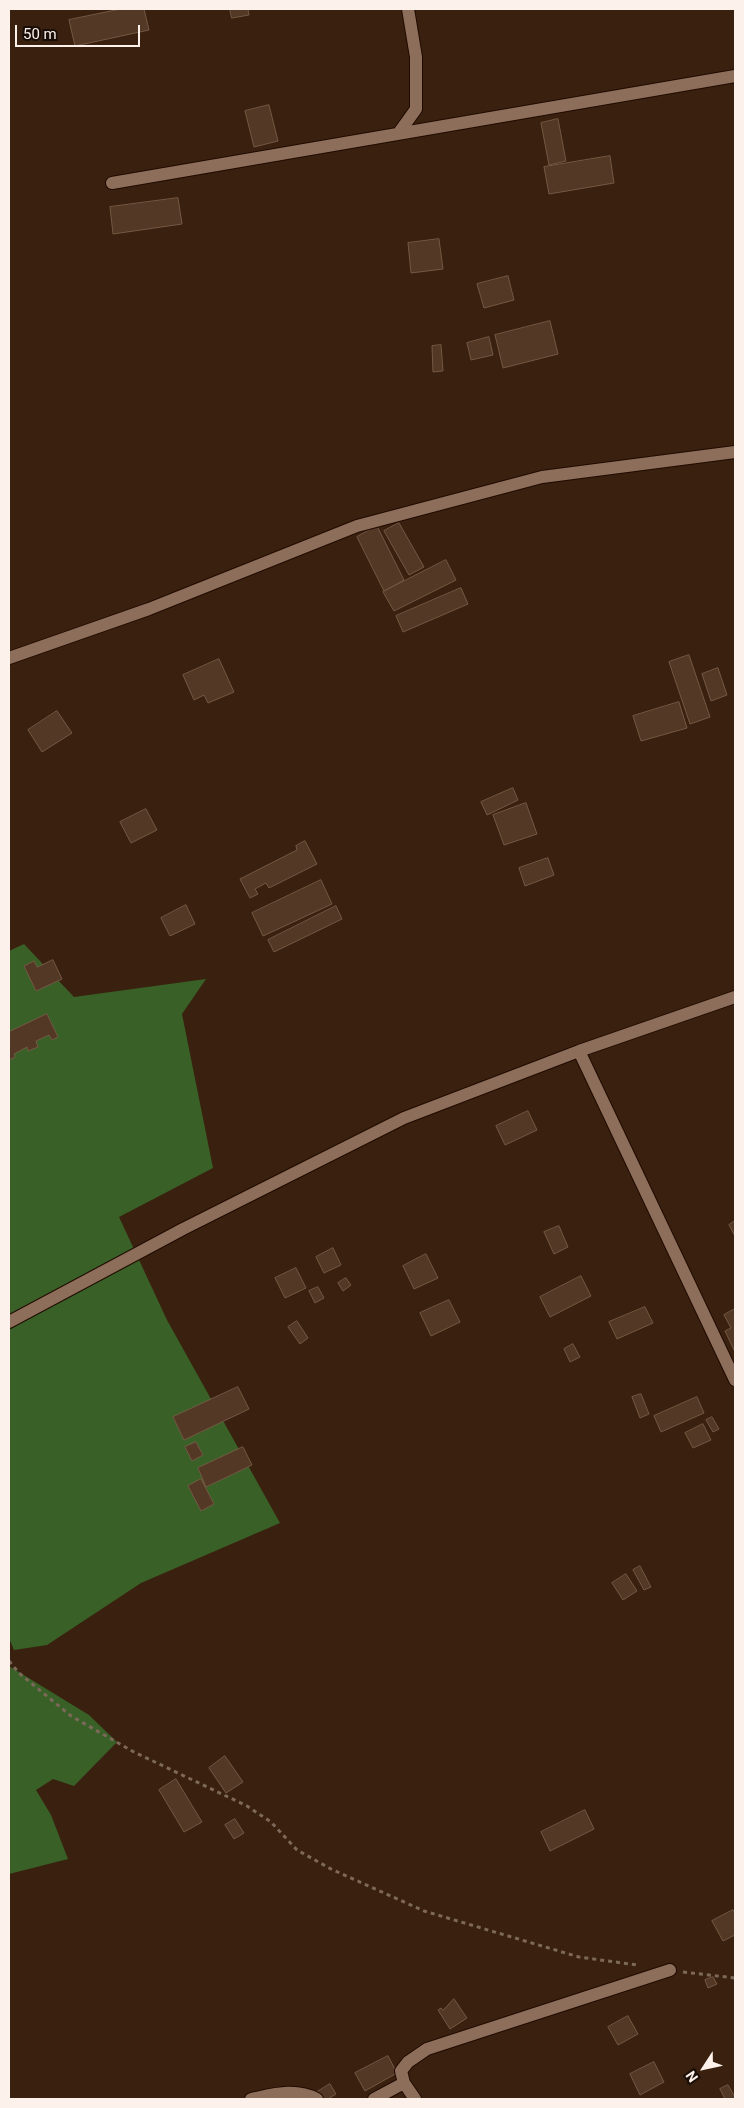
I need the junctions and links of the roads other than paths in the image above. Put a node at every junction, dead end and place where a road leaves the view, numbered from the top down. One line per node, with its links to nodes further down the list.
1 (408, 9): 3 (street)
2 (735, 76): 3 (street)
3 (398, 134): 4 (street)
4 (112, 183)
5 (735, 452): 6 (street)
6 (9, 658)
7 (735, 997): 8 (street)
8 (579, 1051): 9 (street); 10 (street)
9 (9, 1322)
10 (735, 1380)
11 (670, 1970): 12 (street)
12 (404, 2083): 15 (street); 16 (street)
13 (251, 2099): 14 (street)
14 (318, 2099)
15 (374, 2099)
16 (415, 2099)

